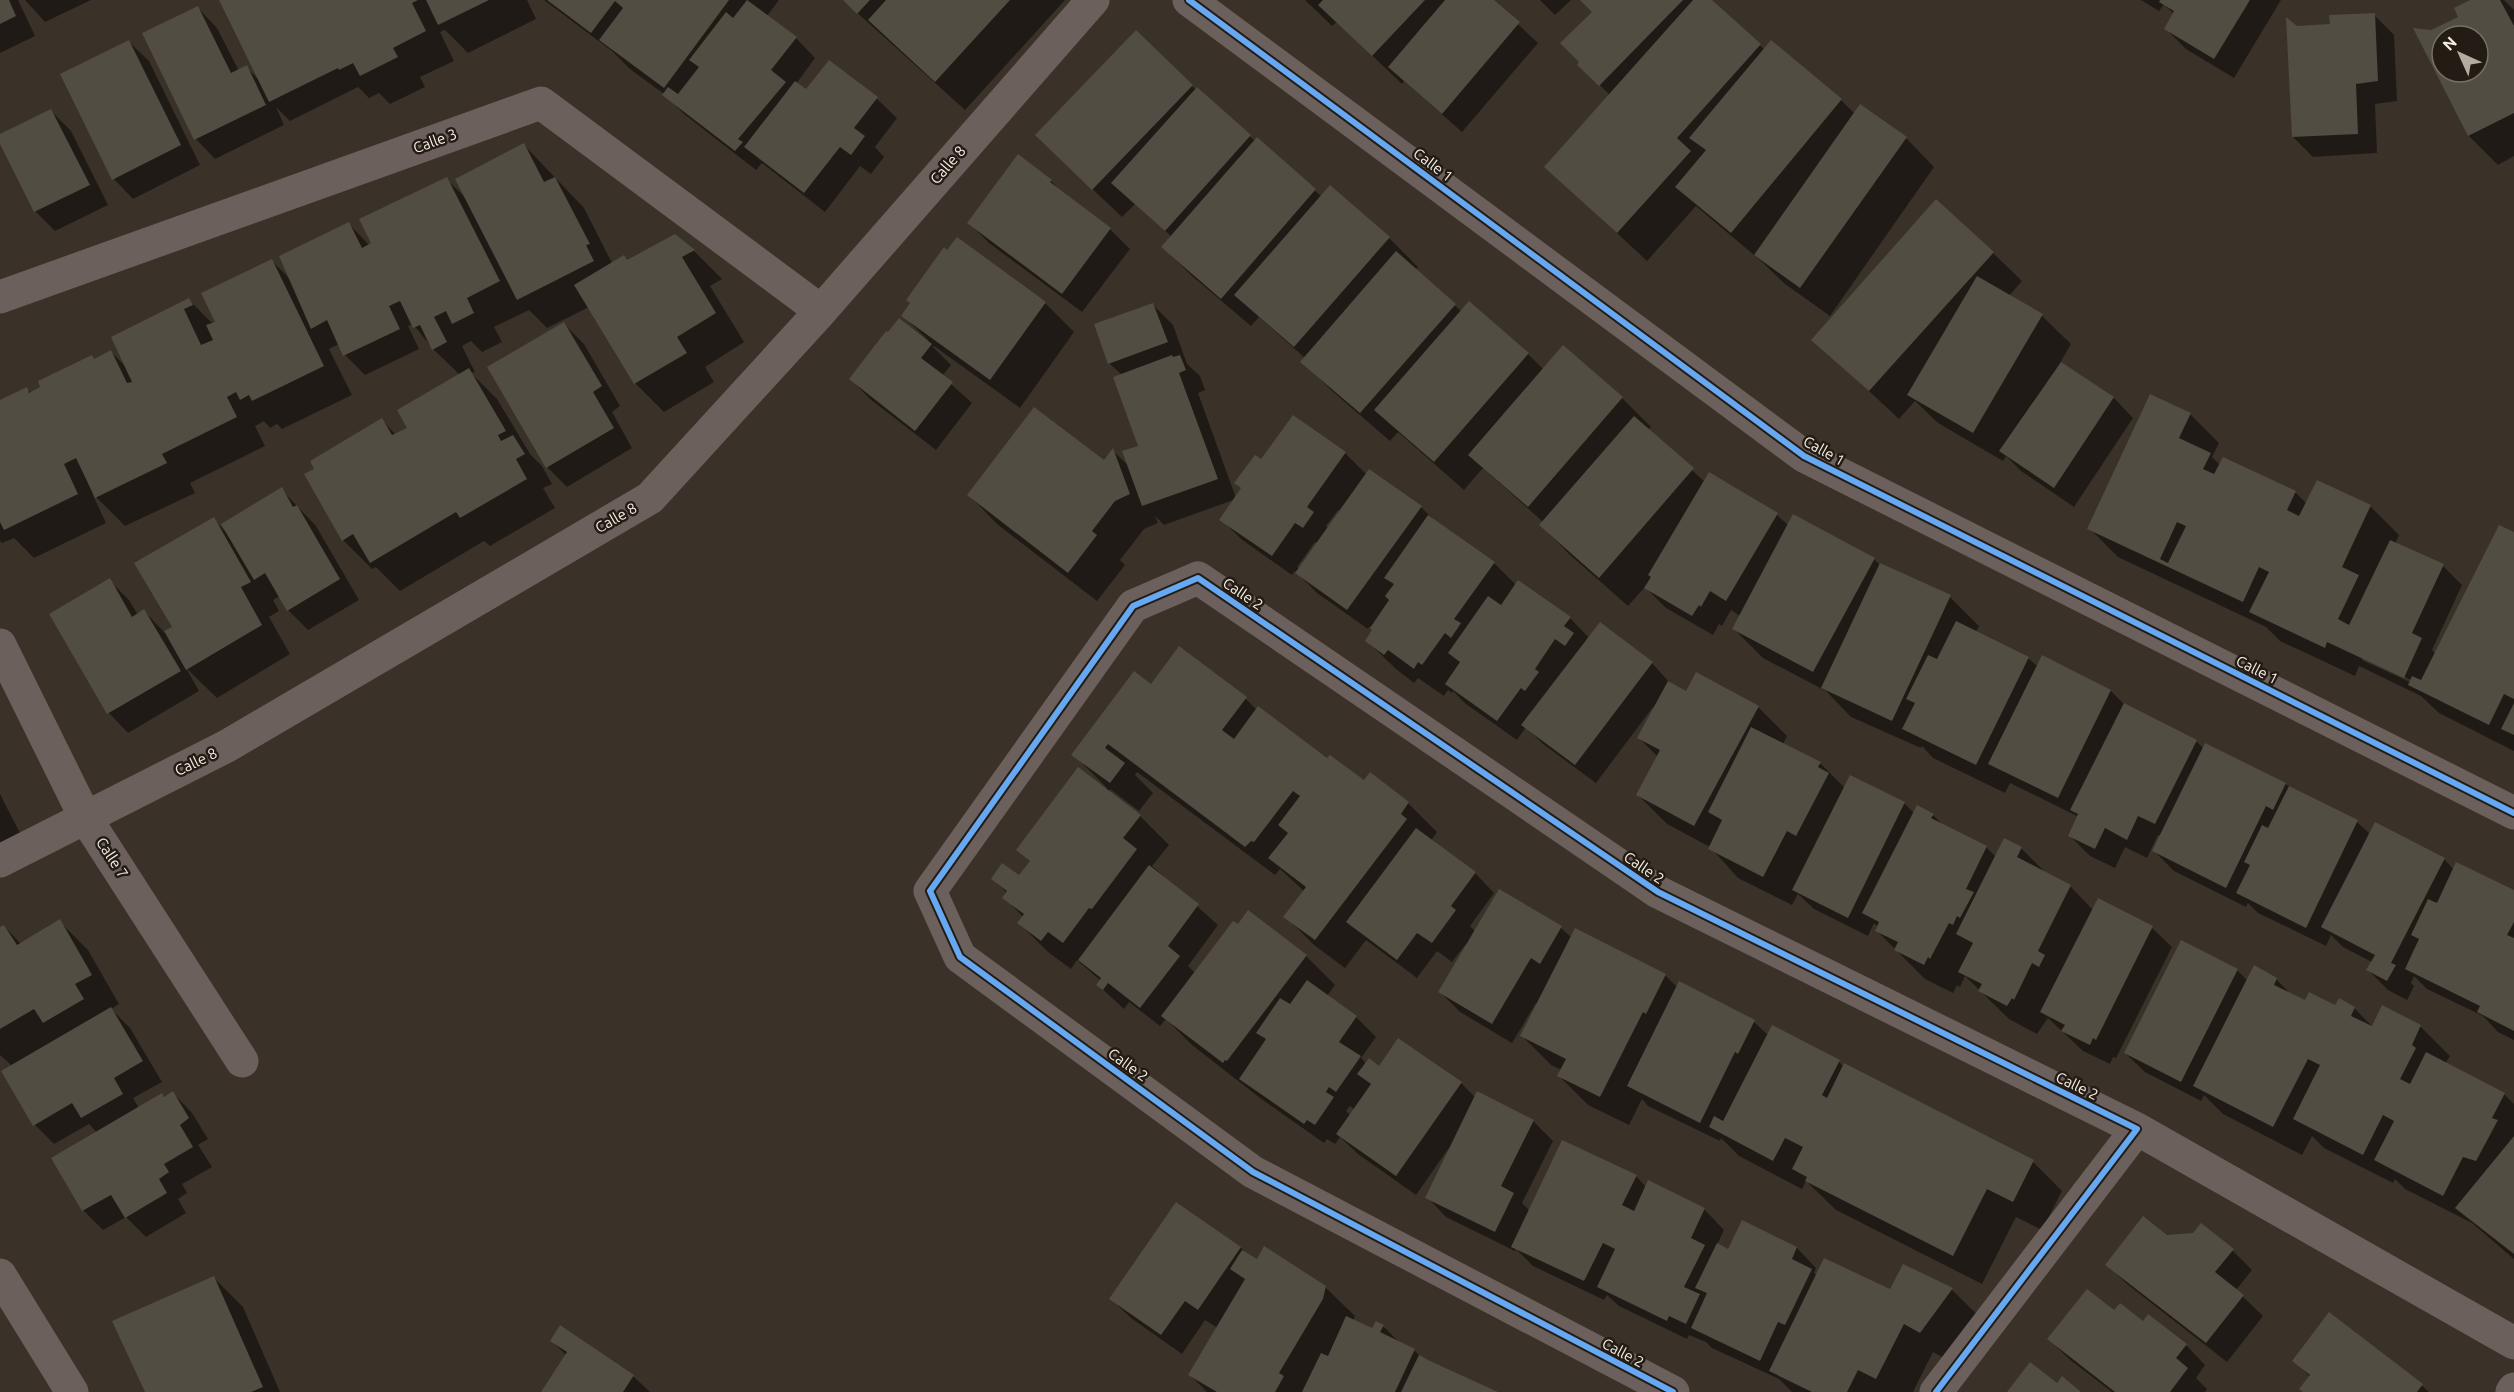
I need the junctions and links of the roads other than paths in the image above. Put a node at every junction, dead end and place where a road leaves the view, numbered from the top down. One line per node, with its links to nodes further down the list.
1 (1093, 0): 4 (street, Calle 8)
2 (1189, 0): 6 (street, Calle 1)
3 (0, 297): 4 (street, Calle 3)
4 (821, 311): 7 (street, Calle 8)
5 (0, 645): 7 (street, Calle 7)
6 (2514, 813)
7 (85, 817): 8 (street, Calle 8); 9 (street, Calle 7)
8 (0, 861)
9 (242, 1061)
10 (2137, 1129): 12 (street, Calle 2); 14 (street, Calle 2); 15 (street)
11 (0, 1275): 13 (street)
12 (2514, 1343)
13 (72, 1392)
14 (1673, 1392)
15 (1936, 1392)

